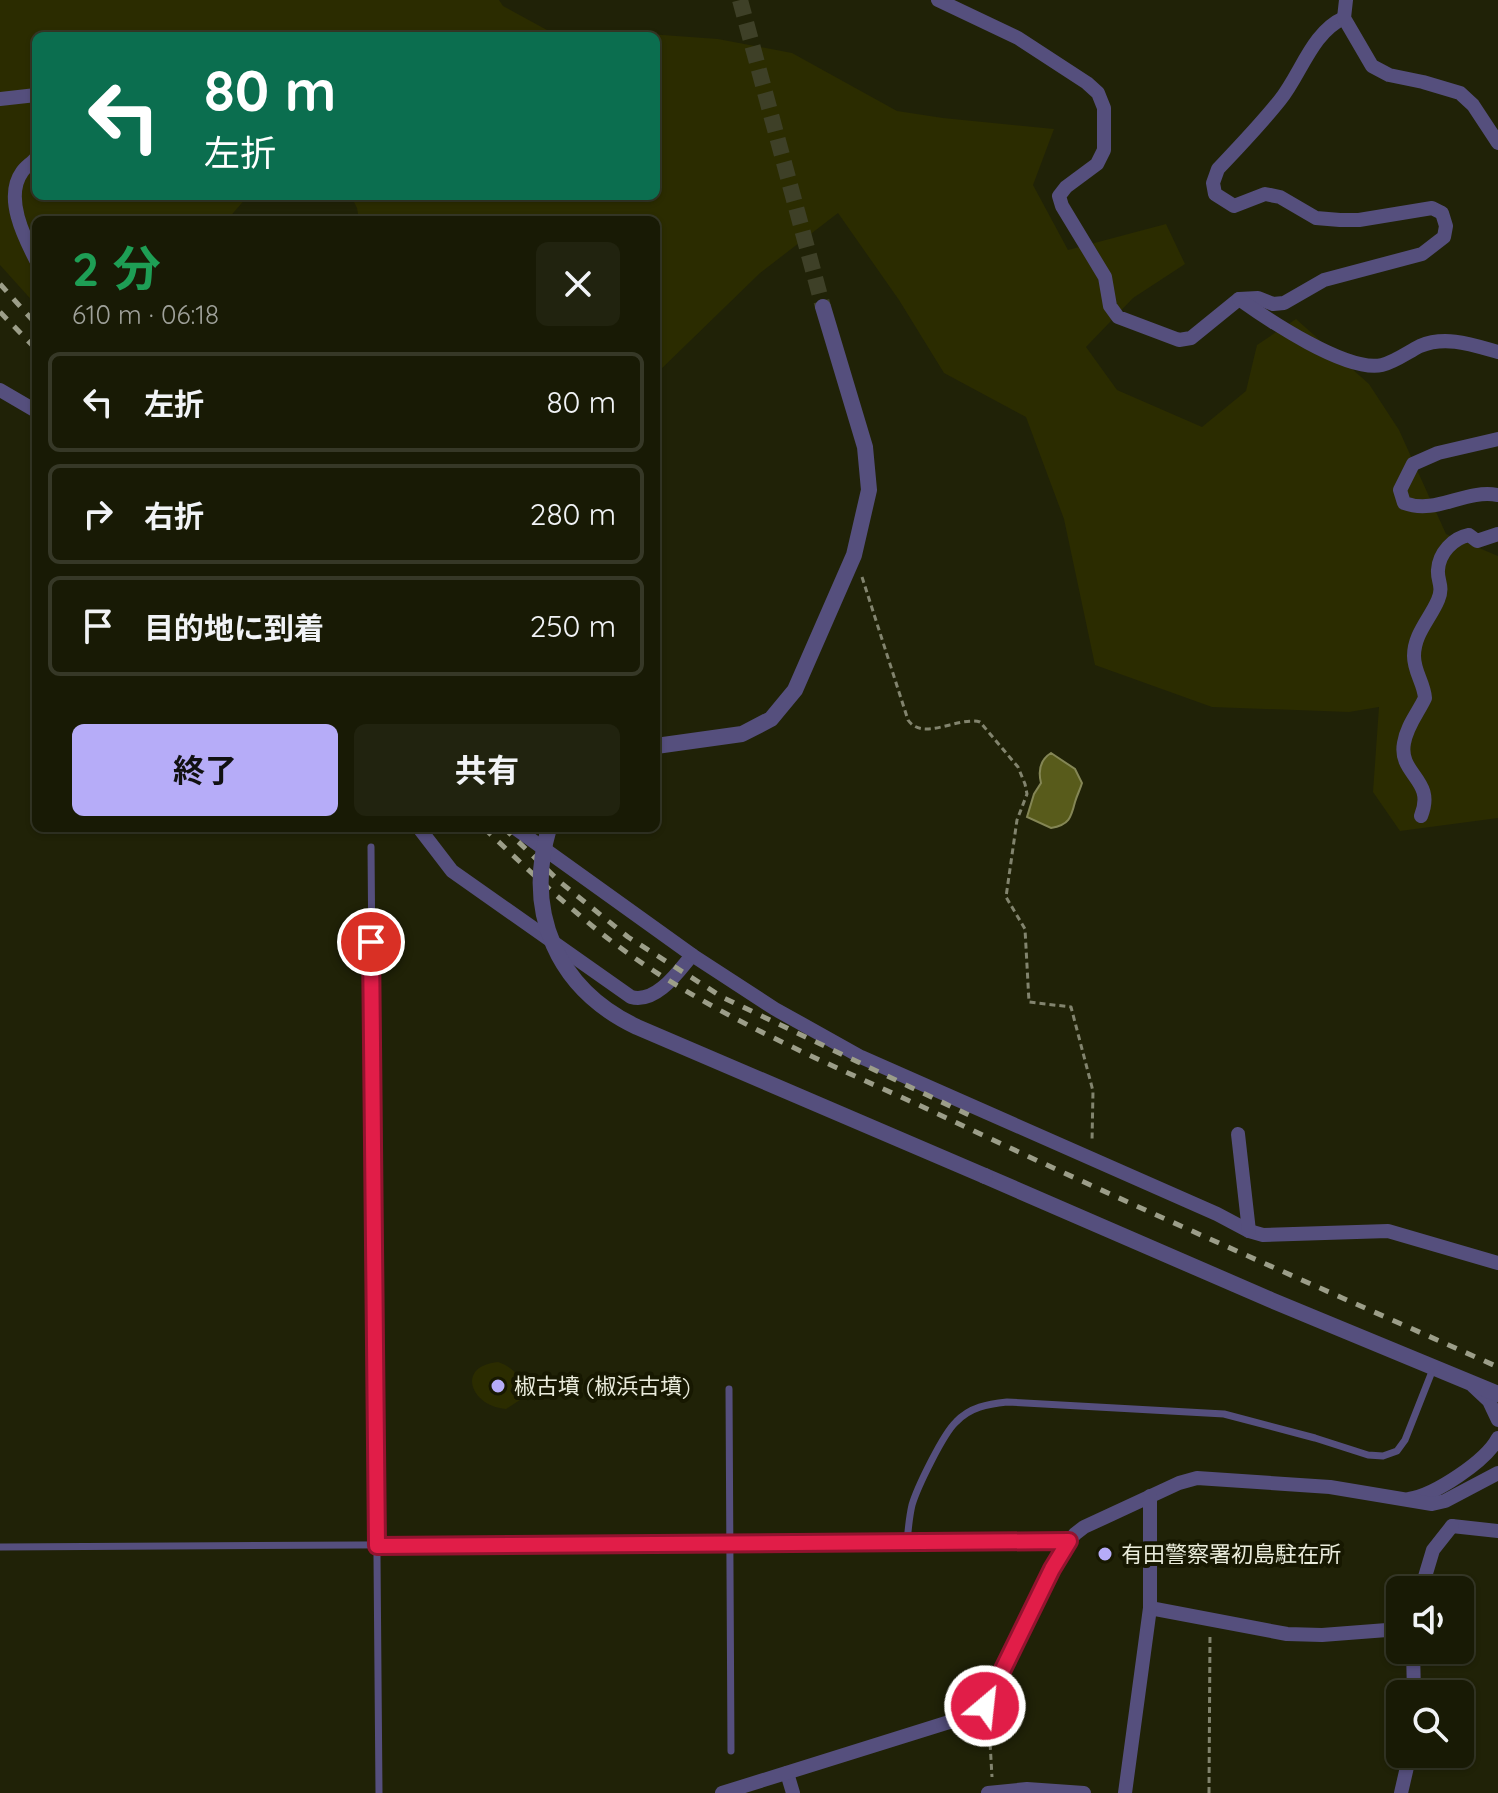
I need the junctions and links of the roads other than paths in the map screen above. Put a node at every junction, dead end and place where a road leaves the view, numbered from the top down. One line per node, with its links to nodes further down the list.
1 (938, 0): 9 (street)
2 (1346, 0): 3 (street)
3 (1344, 18): 6 (street); 9 (street)
4 (32, 95): 5 (street)
5 (0, 99)
6 (1498, 143)
7 (32, 162): 8 (street)
8 (32, 252)
9 (1239, 299): 11 (street)
10 (823, 307): 17 (street)
11 (1498, 352)
12 (0, 390): 13 (street)
13 (32, 409)
14 (1498, 439): 15 (street)
15 (1498, 495)
16 (1498, 534): 18 (street)
17 (660, 745)
18 (1421, 816)
19 (422, 832): 23 (street)
20 (521, 832): 23 (street)
21 (548, 832): 27 (street, bridge)
22 (371, 847): 41 (lane)
23 (692, 955): 25 (street)
24 (1238, 1134): 25 (street)
25 (1249, 1231): 26 (street)
26 (1498, 1263)
27 (1439, 1371): 29 (street); 30 (street); 39 (lane)
28 (729, 1389): 40 (lane)
29 (1498, 1394)
30 (1498, 1420)
31 (1498, 1438): 34 (street)
32 (1498, 1473): 35 (street)
33 (1150, 1496): 34 (street); 38 (street); 44 (street)
34 (1397, 1499): 35 (street)
35 (1445, 1501): 36 (street)
36 (1452, 1526): 37 (street); 43 (street)
37 (1498, 1531)
38 (1069, 1541): 39 (lane); 48 (street)
39 (907, 1543): 40 (lane)
40 (730, 1544): 41 (lane); 46 (lane)
41 (377, 1546): 42 (lane); 49 (lane)
42 (0, 1547)
43 (1425, 1576)
44 (1150, 1608): 45 (street); 54 (street)
45 (1386, 1630)
46 (731, 1751)
47 (1407, 1768): 55 (street)
48 (787, 1773): 50 (street); 51 (street)
49 (379, 1793)
50 (722, 1793)
51 (793, 1793)
52 (990, 1793): 53 (street)
53 (1084, 1793)
54 (1125, 1793)
55 (1401, 1793)

